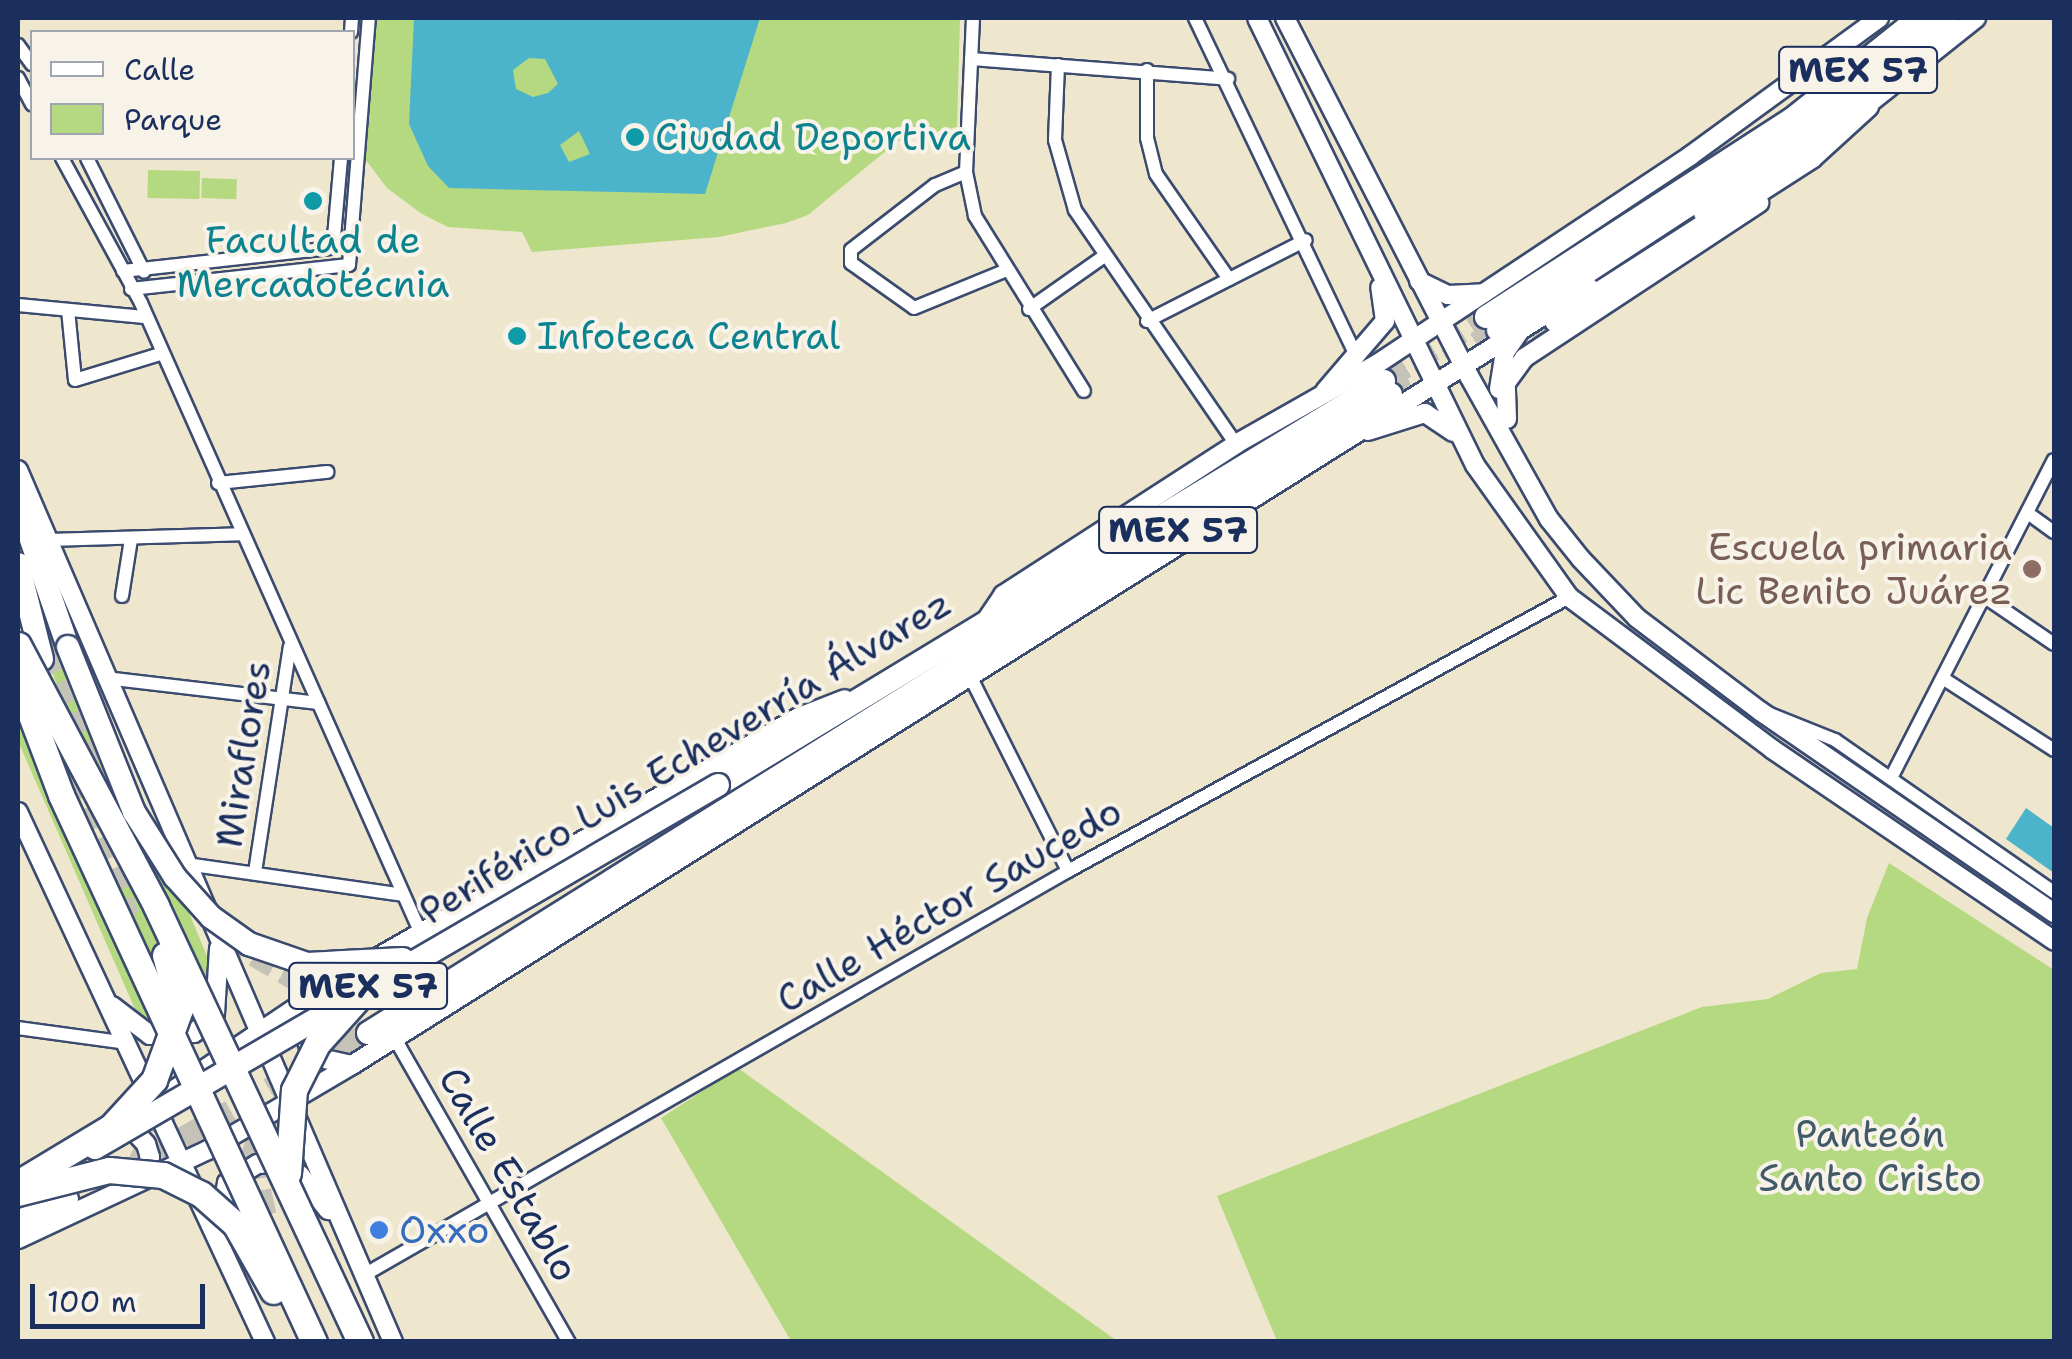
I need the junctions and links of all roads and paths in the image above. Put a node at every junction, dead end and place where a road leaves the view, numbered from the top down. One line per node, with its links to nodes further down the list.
1 (369, 18): 34 (street)
2 (973, 18): 11 (street)
3 (1195, 18): 15 (street)
4 (1258, 18): 26 (main road)
5 (1285, 18): 33 (main road)
6 (1879, 18): 40 (main road)
7 (1905, 18): 25 (highway)
8 (1919, 18): 25 (highway, MEX 57)
9 (1948, 18): 17 (highway, MEX 57)
10 (1976, 18): 18 (main road)
11 (971, 59): 12 (street); 23 (street)
12 (1058, 65): 13 (street); 28 (street)
13 (1147, 70): 15 (street); 32 (street)
14 (18, 78): 16 (street)
15 (1228, 79): 27 (street)
16 (30, 100)
17 (1842, 105): 24 (highway); 40 (highway, MEX 57)
18 (1868, 106): 19 (highway); 24 (main road)
19 (1838, 137): 43 (highway); 53 (main road)
20 (63, 160): 30 (street)
21 (88, 160): 29 (street)
22 (341, 160): 29 (street)
23 (966, 172): 31 (street); 31 (street)
24 (1737, 190): 44 (main road)
25 (1638, 218): 40 (highway, MEX 57)
26 (1366, 239): 45 (main road); 47 (main road)
27 (1306, 240): 32 (street); 47 (street)
28 (1103, 257): 39 (street); 41 (street)
29 (142, 266): 30 (street); 34 (street)
30 (123, 270): 35 (street)
31 (1004, 271): 39 (street)
32 (1228, 279): 41 (street)
33 (1418, 281): 40 (main road); 42 (main road)
34 (147, 286): 35 (street); 38 (street)
35 (131, 289): 38 (street)
36 (18, 305): 37 (street)
37 (68, 310): 38 (street); 46 (street)
38 (143, 310): 46 (street)
39 (1029, 310): 51 (street)
40 (1490, 315): 42 (main road); 44 (main road); 48 (main road)
41 (1147, 321): 56 (street)
42 (1440, 321): 45 (main road); 48 (main road)
43 (1556, 321)
44 (1523, 326): 53 (main road)
45 (1412, 340): 49 (main road); 50 (main road)
46 (160, 354): 61 (street)
47 (1357, 358): 52 (main road)
48 (1463, 364): 49 (main road); 60 (main road)
49 (1432, 382): 50 (main road); 55 (main road)
50 (1389, 390): 52 (main road); 54 (highway, Periférico Luis Echeverría Álvarez / MEX 57); 72 (highway, Periférico Luis Echeverría Álvarez / MEX 57)
51 (1084, 391)
52 (1325, 391): 56 (main road)
53 (1506, 420): 60 (main road)
54 (1363, 424): 55 (main road); 77 (highway, Periférico Luis Echeverría Álvarez / MEX 57)
55 (1464, 442): 70 (main road)
56 (1236, 444): 72 (main road)
57 (2054, 460): 63 (street)
58 (18, 470): 67 (main road)
59 (327, 472): 61 (street)
60 (1524, 476): 84 (main road)
61 (218, 483): 65 (street)
62 (18, 502): 98 (highway, bridge)
63 (2029, 514): 64 (street); 71 (street)
64 (2054, 532)
65 (242, 534): 66 (street); 73 (street)
66 (130, 539): 67 (street); 69 (street)
67 (46, 540): 78 (main road)
68 (18, 564): 76 (highway)
69 (122, 596)
70 (1569, 597): 90 (street, Calle Héctor Saucedo); 97 (main road)
71 (1985, 597): 74 (street); 79 (street)
72 (987, 619): 80 (highway, Periférico Luis Echeverría Álvarez / MEX 57)
73 (290, 644): 82 (street, Miraflores); 83 (street)
74 (2054, 644)
75 (18, 645): 127 (highway, bridge)
76 (42, 659)
77 (967, 671): 90 (street); 94 (highway, Periférico Luis Echeverría Álvarez / MEX 57); 106 (main road)
78 (106, 678): 82 (street); 89 (main road)
79 (1944, 678): 85 (street); 86 (street)
80 (883, 685): 98 (highway, Periférico Luis Echeverría Álvarez / MEX 57, bridge); 98 (main road)
81 (26, 689): 115 (highway, bridge); 125 (highway, bridge)
82 (282, 700): 83 (street); 91 (street, Miraflores)
83 (319, 703): 93 (street)
84 (1760, 711): 86 (street); 95 (main road)
85 (2054, 750)
86 (1891, 778): 92 (street)
87 (18, 812): 88 (main road)
88 (24, 838): 102 (main road)
89 (186, 864): 91 (street); 96 (main road)
90 (1068, 871): 117 (street, Calle Héctor Saucedo)
91 (255, 872): 93 (street)
92 (2054, 892)
93 (403, 896): 98 (street)
94 (579, 900): 99 (highway); 105 (highway, Periférico Luis Echeverría Álvarez / MEX 57)
95 (2054, 914)
96 (217, 930): 102 (main road); 104 (main road)
97 (2054, 941)
98 (419, 946): 100 (highway, Periférico Luis Echeverría Álvarez / MEX 57, bridge); 101 (main road)
99 (428, 978)
100 (370, 984): 115 (highway, Periférico Luis Echeverría Álvarez / MEX 57, bridge); 126 (highway, bridge)
101 (311, 997): 104 (main road); 108 (main road)
102 (108, 1002): 107 (main road)
103 (18, 1028): 107 (street)
104 (258, 1033): 109 (main road); 110 (main road)
105 (369, 1033)
106 (394, 1037): 108 (main road); 117 (street, Calle Establo)
107 (127, 1044): 110 (main road)
108 (352, 1065): 109 (main road)
109 (288, 1102): 112 (main road); 119 (main road)
110 (154, 1104): 111 (main road); 112 (main road)
111 (111, 1128): 113 (main road); 114 (main road)
112 (182, 1162): 114 (main road); 121 (main road)
113 (18, 1169)
114 (140, 1185): 120 (main road)
115 (18, 1187): 124 (highway, bridge)
116 (67, 1199): 118 (highway)
117 (491, 1204): 122 (street, Calle Héctor Saucedo); 129 (street, Calle Establo)
118 (18, 1222)
119 (344, 1230): 121 (main road); 122 (main road)
120 (18, 1239)
121 (229, 1262): 123 (main road)
122 (364, 1275): 128 (main road)
123 (265, 1342)
124 (295, 1342)
125 (314, 1342)
126 (352, 1342)
127 (360, 1342)
128 (393, 1342)
129 (569, 1342)

